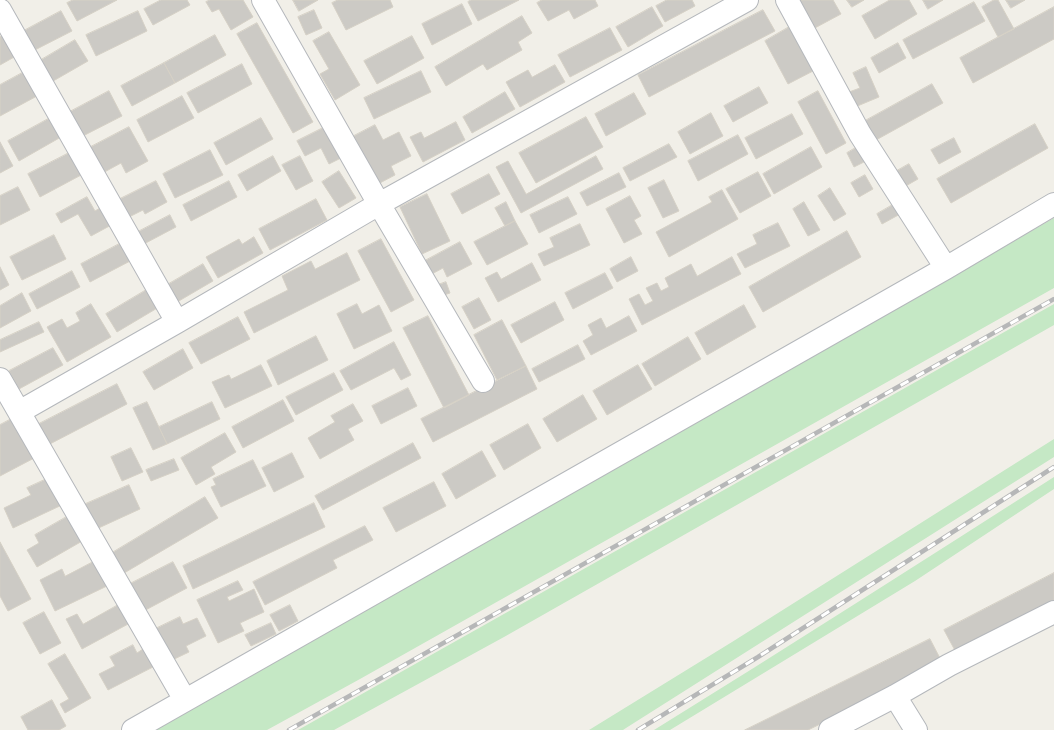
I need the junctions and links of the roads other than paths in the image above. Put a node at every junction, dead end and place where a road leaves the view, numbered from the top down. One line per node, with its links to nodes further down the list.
1 (262, 0): 5 (street)
2 (747, 0): 5 (street)
3 (787, 0): 7 (street)
4 (0, 10): 8 (street)
5 (379, 204): 8 (street); 10 (street)
6 (1054, 204): 7 (street)
7 (946, 268): 14 (street)
8 (177, 322): 11 (street)
9 (0, 379): 11 (street)
10 (483, 382)
11 (19, 412): 14 (street)
12 (1054, 612): 13 (street)
13 (895, 696): 16 (street); 17 (street)
14 (185, 700): 15 (street)
15 (133, 730)
16 (830, 730)
17 (916, 730)

